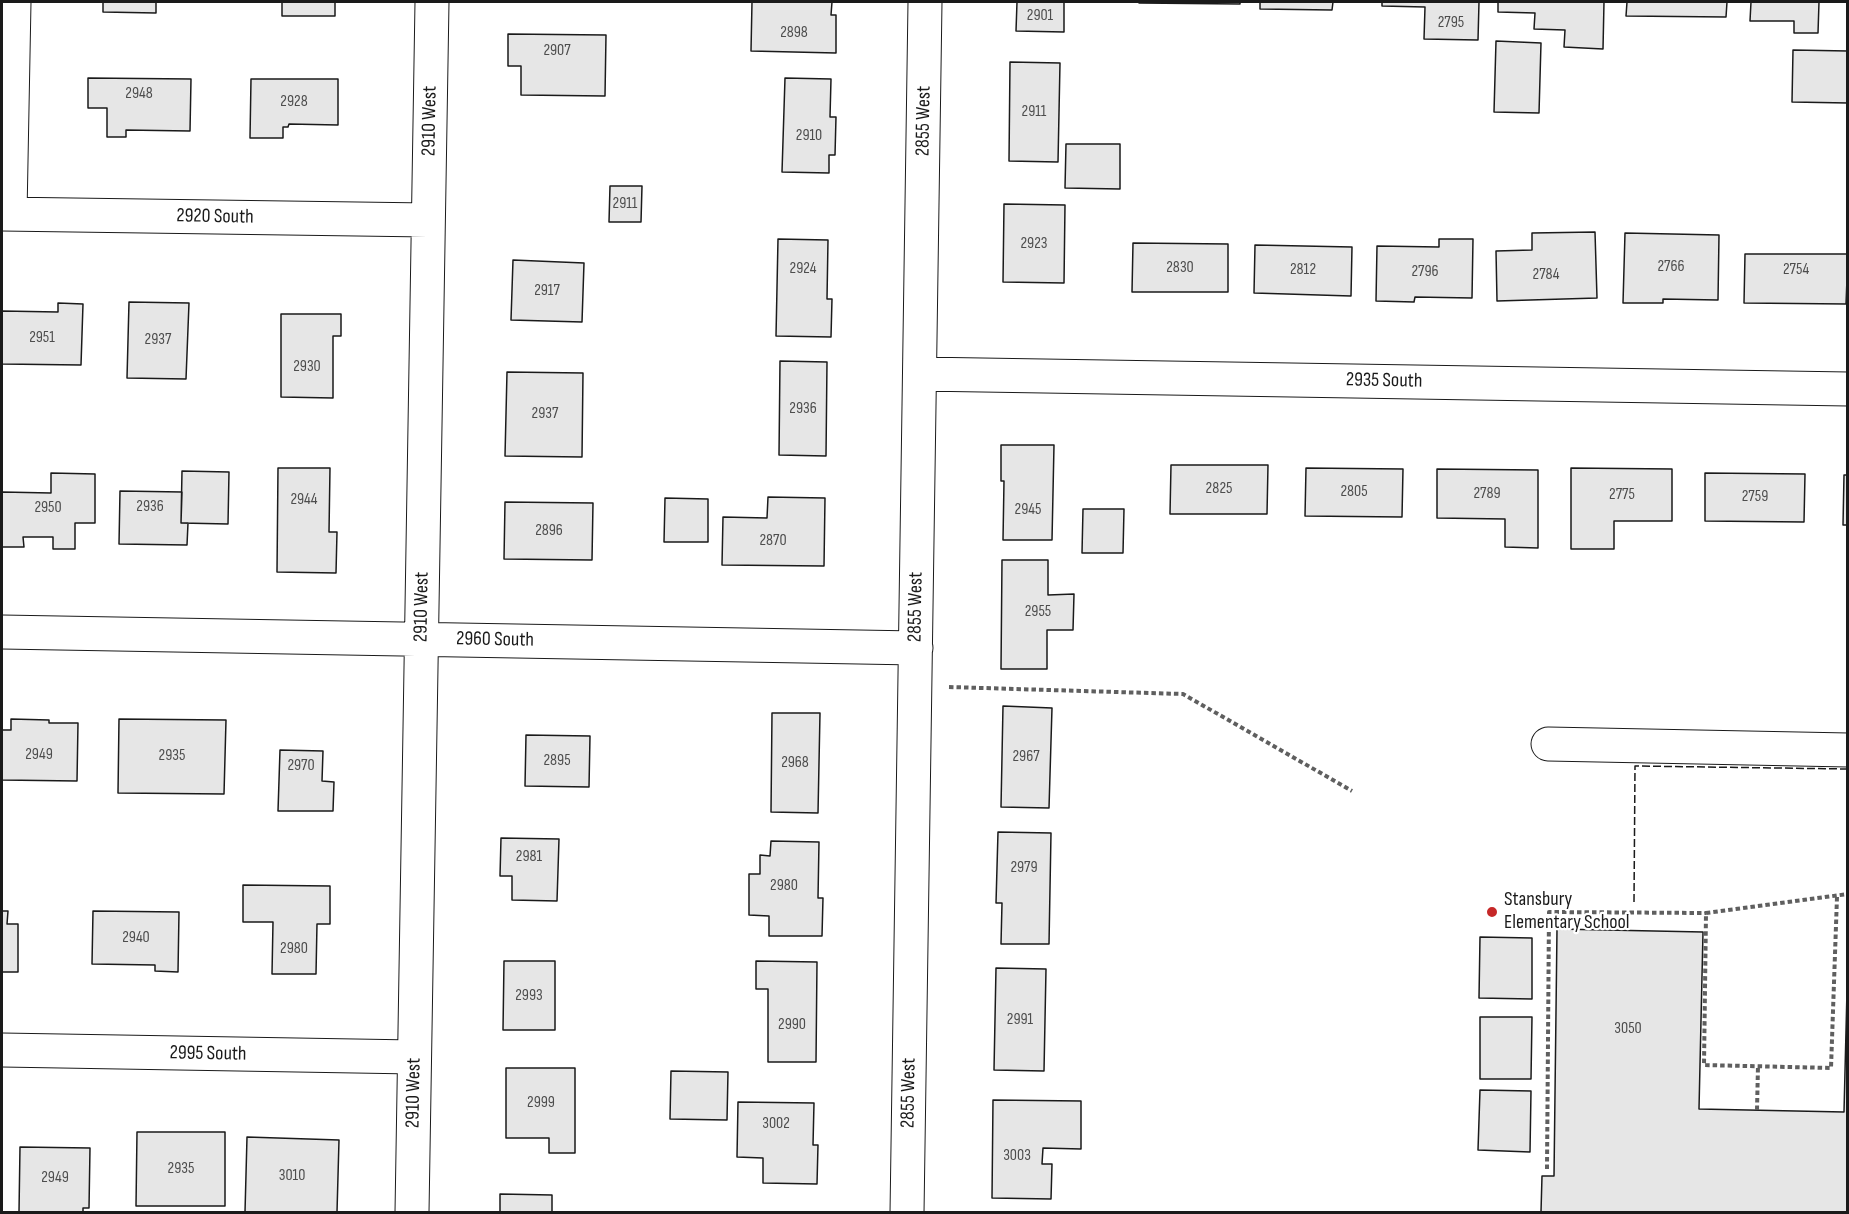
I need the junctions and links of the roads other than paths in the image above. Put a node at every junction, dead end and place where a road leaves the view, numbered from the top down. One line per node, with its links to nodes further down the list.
1 (14, 2): 4 (street)
2 (432, 2): 5 (street, 2910 West)
3 (926, 2): 6 (street, 2855 West)
4 (6, 214): 5 (street, 2920 South)
5 (428, 220): 9 (street, 2910 West)
6 (920, 374): 7 (street, 2935 South); 10 (street, 2855 West)
7 (1848, 389)
8 (2, 632): 9 (street, 2960 South)
9 (421, 639): 10 (street, 2960 South); 14 (street, 2910 West)
10 (916, 648): 16 (street, 2855 West)
11 (1548, 744): 12 (street)
12 (1848, 750)
13 (2, 1050): 14 (street, 2995 South)
14 (414, 1057): 15 (street, 2910 West)
15 (412, 1212)
16 (907, 1212)

